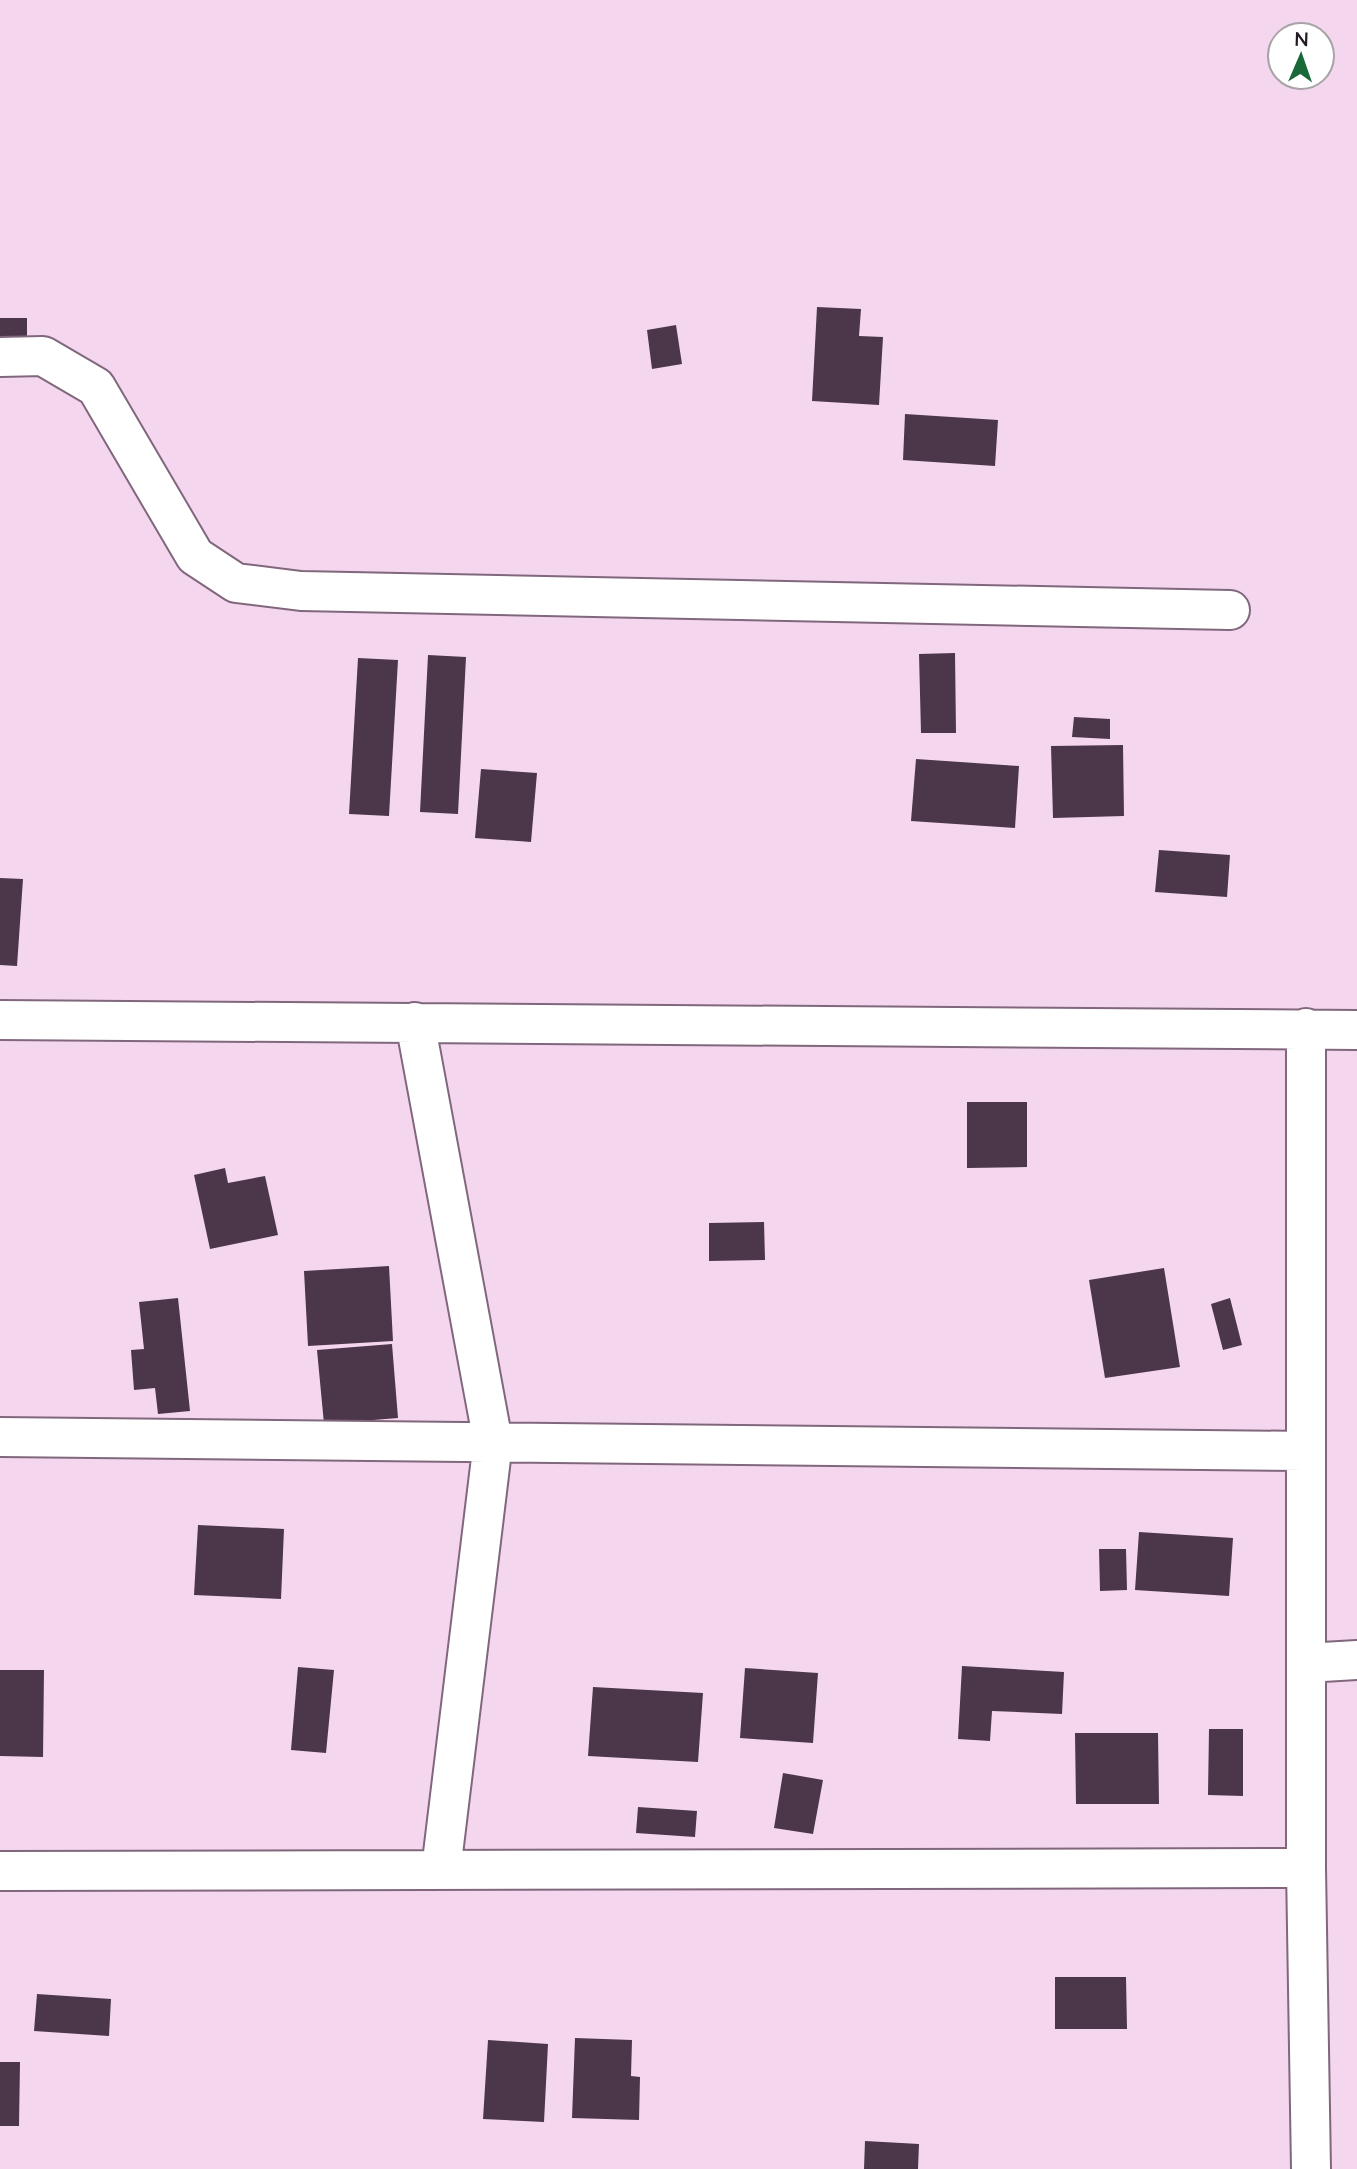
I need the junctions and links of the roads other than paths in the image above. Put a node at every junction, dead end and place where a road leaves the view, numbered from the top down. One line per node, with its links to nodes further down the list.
1 (0, 357): 2 (street)
2 (1230, 610)
3 (0, 1020): 4 (street)
4 (415, 1022): 5 (street); 8 (street)
5 (1306, 1028): 6 (street); 9 (street)
6 (1357, 1030)
7 (0, 1437): 8 (street)
8 (493, 1442): 9 (street); 13 (street)
9 (1305, 1451): 11 (street)
10 (1357, 1660): 11 (street)
11 (1306, 1663): 12 (street)
12 (1306, 1868): 13 (street); 15 (street)
13 (441, 1870): 14 (street)
14 (0, 1871)
15 (1311, 2169)

